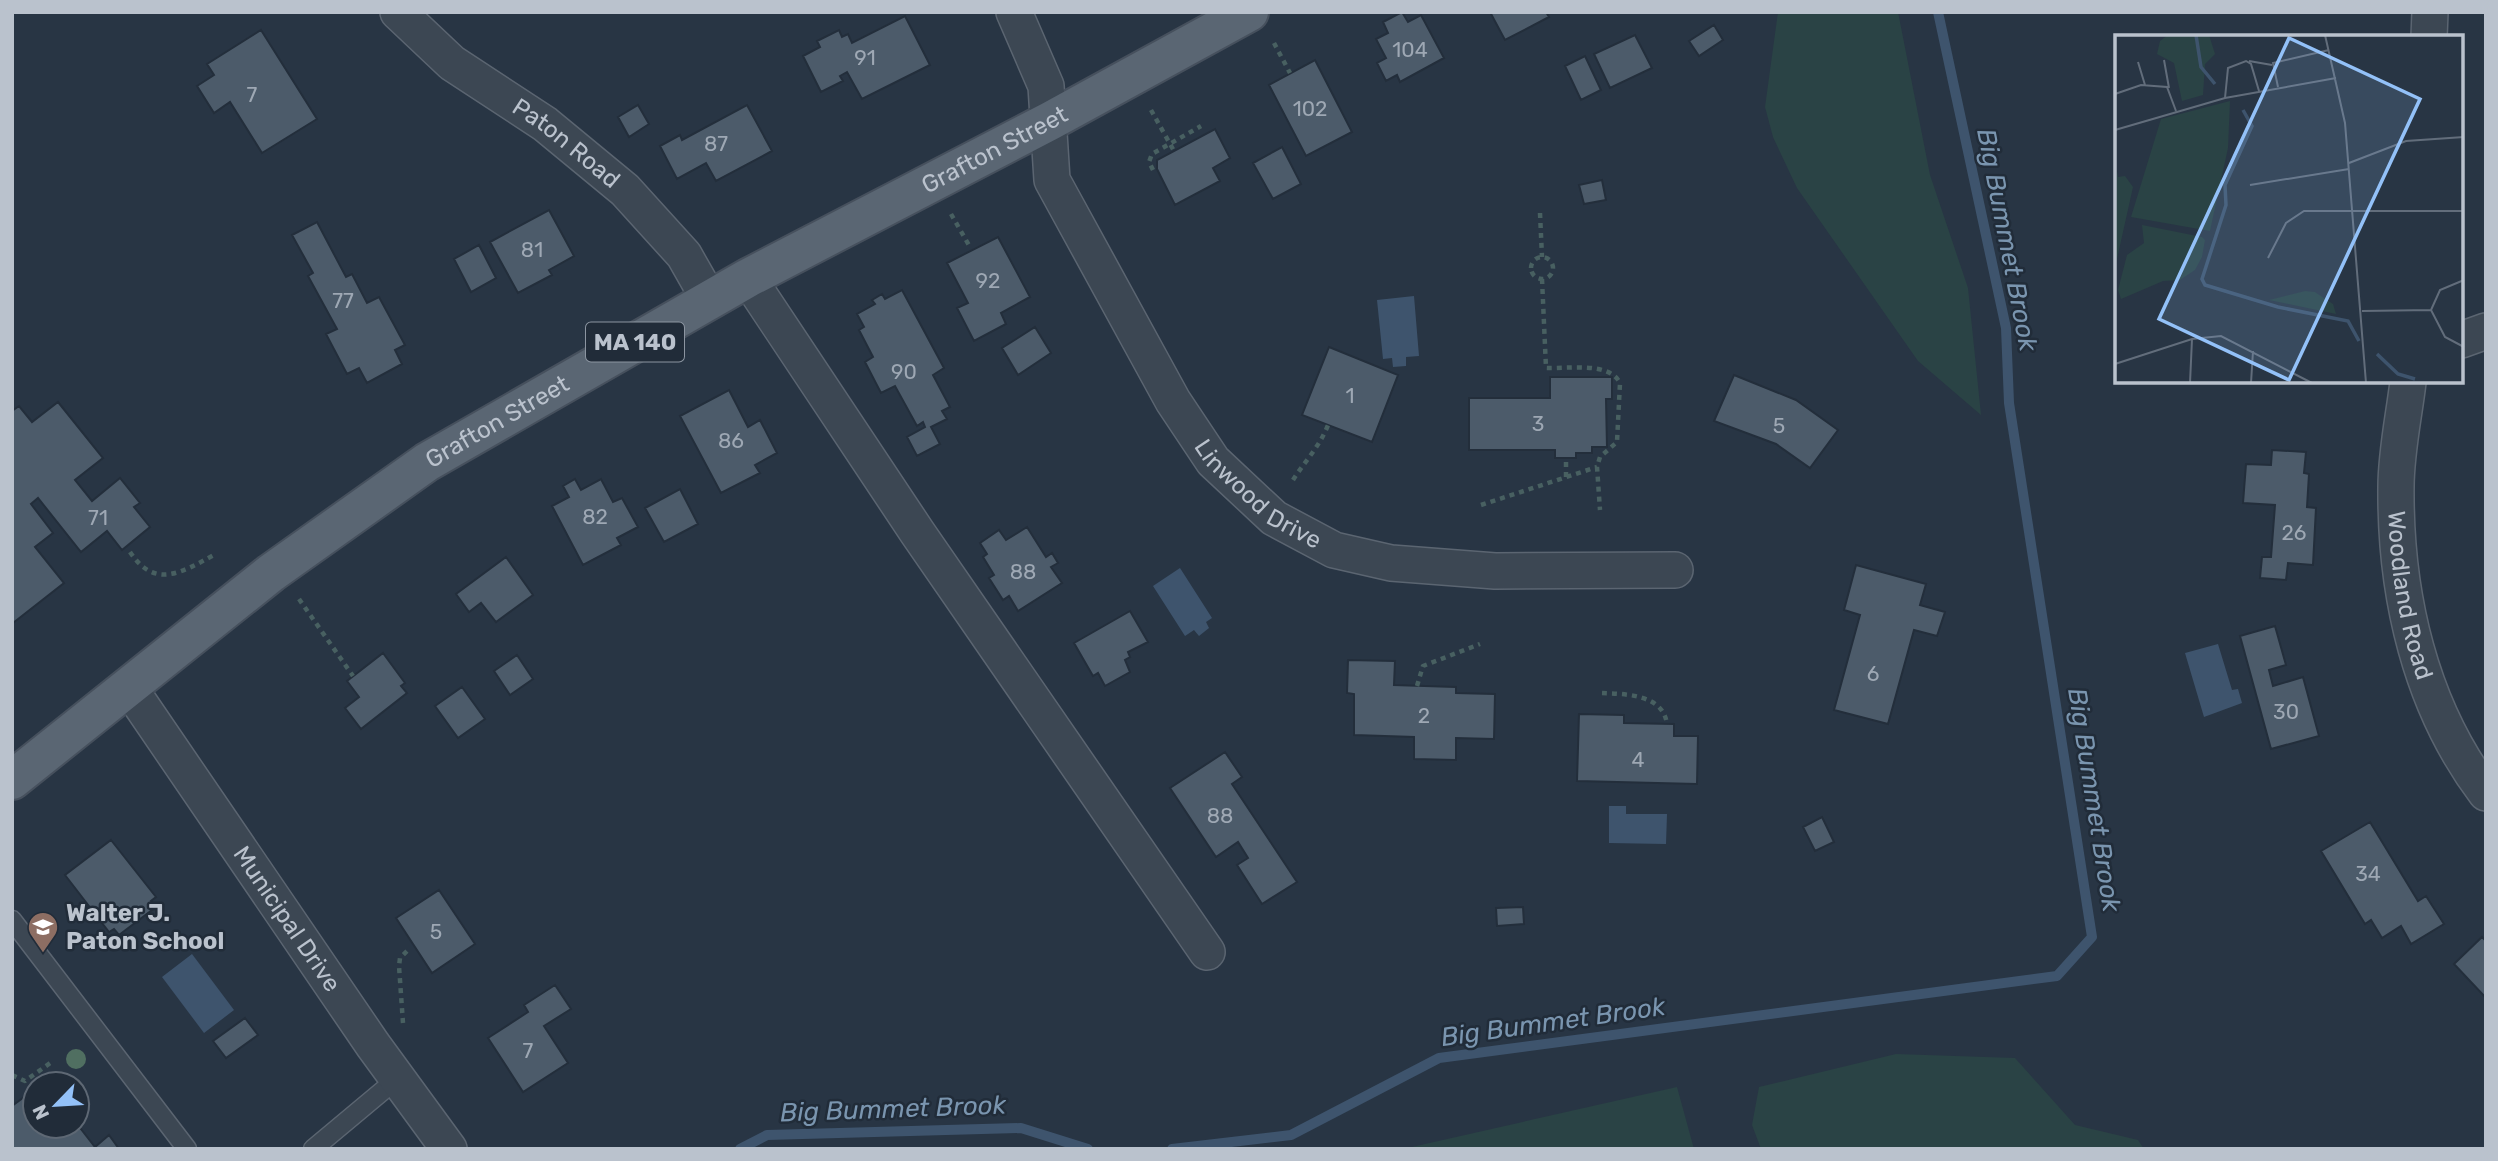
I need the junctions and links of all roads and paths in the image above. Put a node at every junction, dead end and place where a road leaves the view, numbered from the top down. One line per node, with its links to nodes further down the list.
1 (398, 12): 20 (street, Paton Road)
2 (1014, 12): 9 (street, Linwood Drive)
3 (1250, 12): 9 (main road, Grafton Street / MA 140)
4 (2430, 12): 5 (street)
5 (2429, 35)
6 (1274, 43): 7 (path)
7 (1290, 73)
8 (1151, 109): 11 (path)
9 (1050, 121): 18 (main road, Grafton Street / MA 140); 33 (street, Linwood Drive)
10 (1201, 126): 11 (path)
11 (1169, 143): 12 (path); 13 (path)
12 (1174, 151)
13 (1153, 170)
14 (1540, 213): 17 (path)
15 (951, 214): 16 (path)
16 (970, 247)
17 (1542, 257): 19 (path); 19 (path)
18 (748, 278): 20 (main road, Grafton Street / MA 140); 45 (street)
19 (1542, 279): 26 (path)
20 (709, 299): 37 (main road, Grafton Street / MA 140)
21 (2486, 331): 22 (street)
22 (2463, 339)
23 (2408, 383): 42 (street, Woodland Road)
24 (1328, 425): 28 (path)
25 (1566, 458): 27 (path)
26 (1597, 467): 27 (path); 30 (path)
27 (1566, 477): 29 (path)
28 (1293, 480)
29 (1481, 505)
30 (1600, 510)
31 (130, 552): 32 (path)
32 (214, 555)
33 (1675, 570)
34 (299, 599): 36 (path)
35 (1479, 644): 38 (path)
36 (353, 676)
37 (128, 686): 41 (main road, Grafton Street / MA 140); 49 (street, Municipal Drive)
38 (1417, 686)
39 (1602, 693): 40 (path)
40 (1667, 724)
41 (12, 780)
42 (2486, 793)
43 (12, 920): 50 (lane)
44 (410, 948): 46 (path)
45 (1208, 952)
46 (403, 1024)
47 (53, 1061): 48 (path)
48 (12, 1075)
49 (398, 1078): 51 (lane); 52 (street, Municipal Drive)
50 (187, 1149)
51 (313, 1149)
52 (449, 1149)

